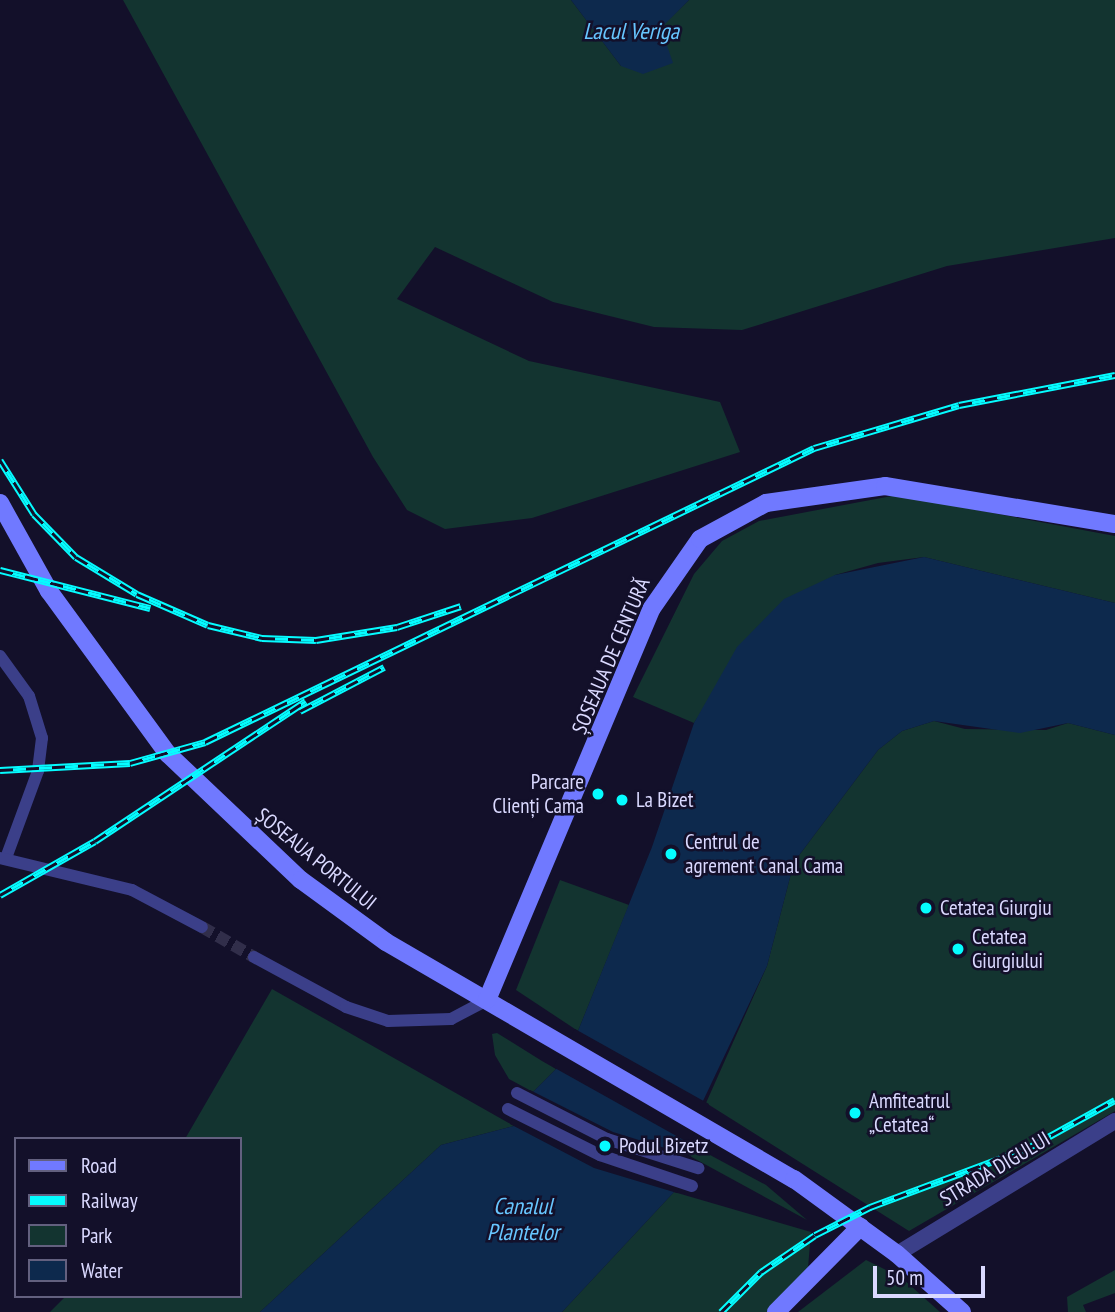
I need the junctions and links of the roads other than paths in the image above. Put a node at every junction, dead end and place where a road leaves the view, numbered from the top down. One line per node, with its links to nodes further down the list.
1 (0, 503): 7 (main road, ȘOSEAUA PORTULUI)
2 (1115, 524): 7 (main road, ȘOSEAUA DE CENTURĂ)
3 (0, 656): 4 (street)
4 (3, 858): 5 (street)
5 (202, 927)
6 (254, 957): 7 (street)
7 (488, 1000): 13 (main road, ȘOSEAUA PORTULUI)
8 (517, 1093): 11 (street)
9 (508, 1109): 12 (street)
10 (1115, 1121): 14 (street, STRADA DIGULUI)
11 (698, 1168)
12 (692, 1186)
13 (860, 1227): 14 (main road, ȘOSEAUA PORTULUI); 15 (main road)
14 (897, 1254): 16 (main road, ȘOSEAUA PORTULUI)
15 (776, 1312)
16 (962, 1312)

